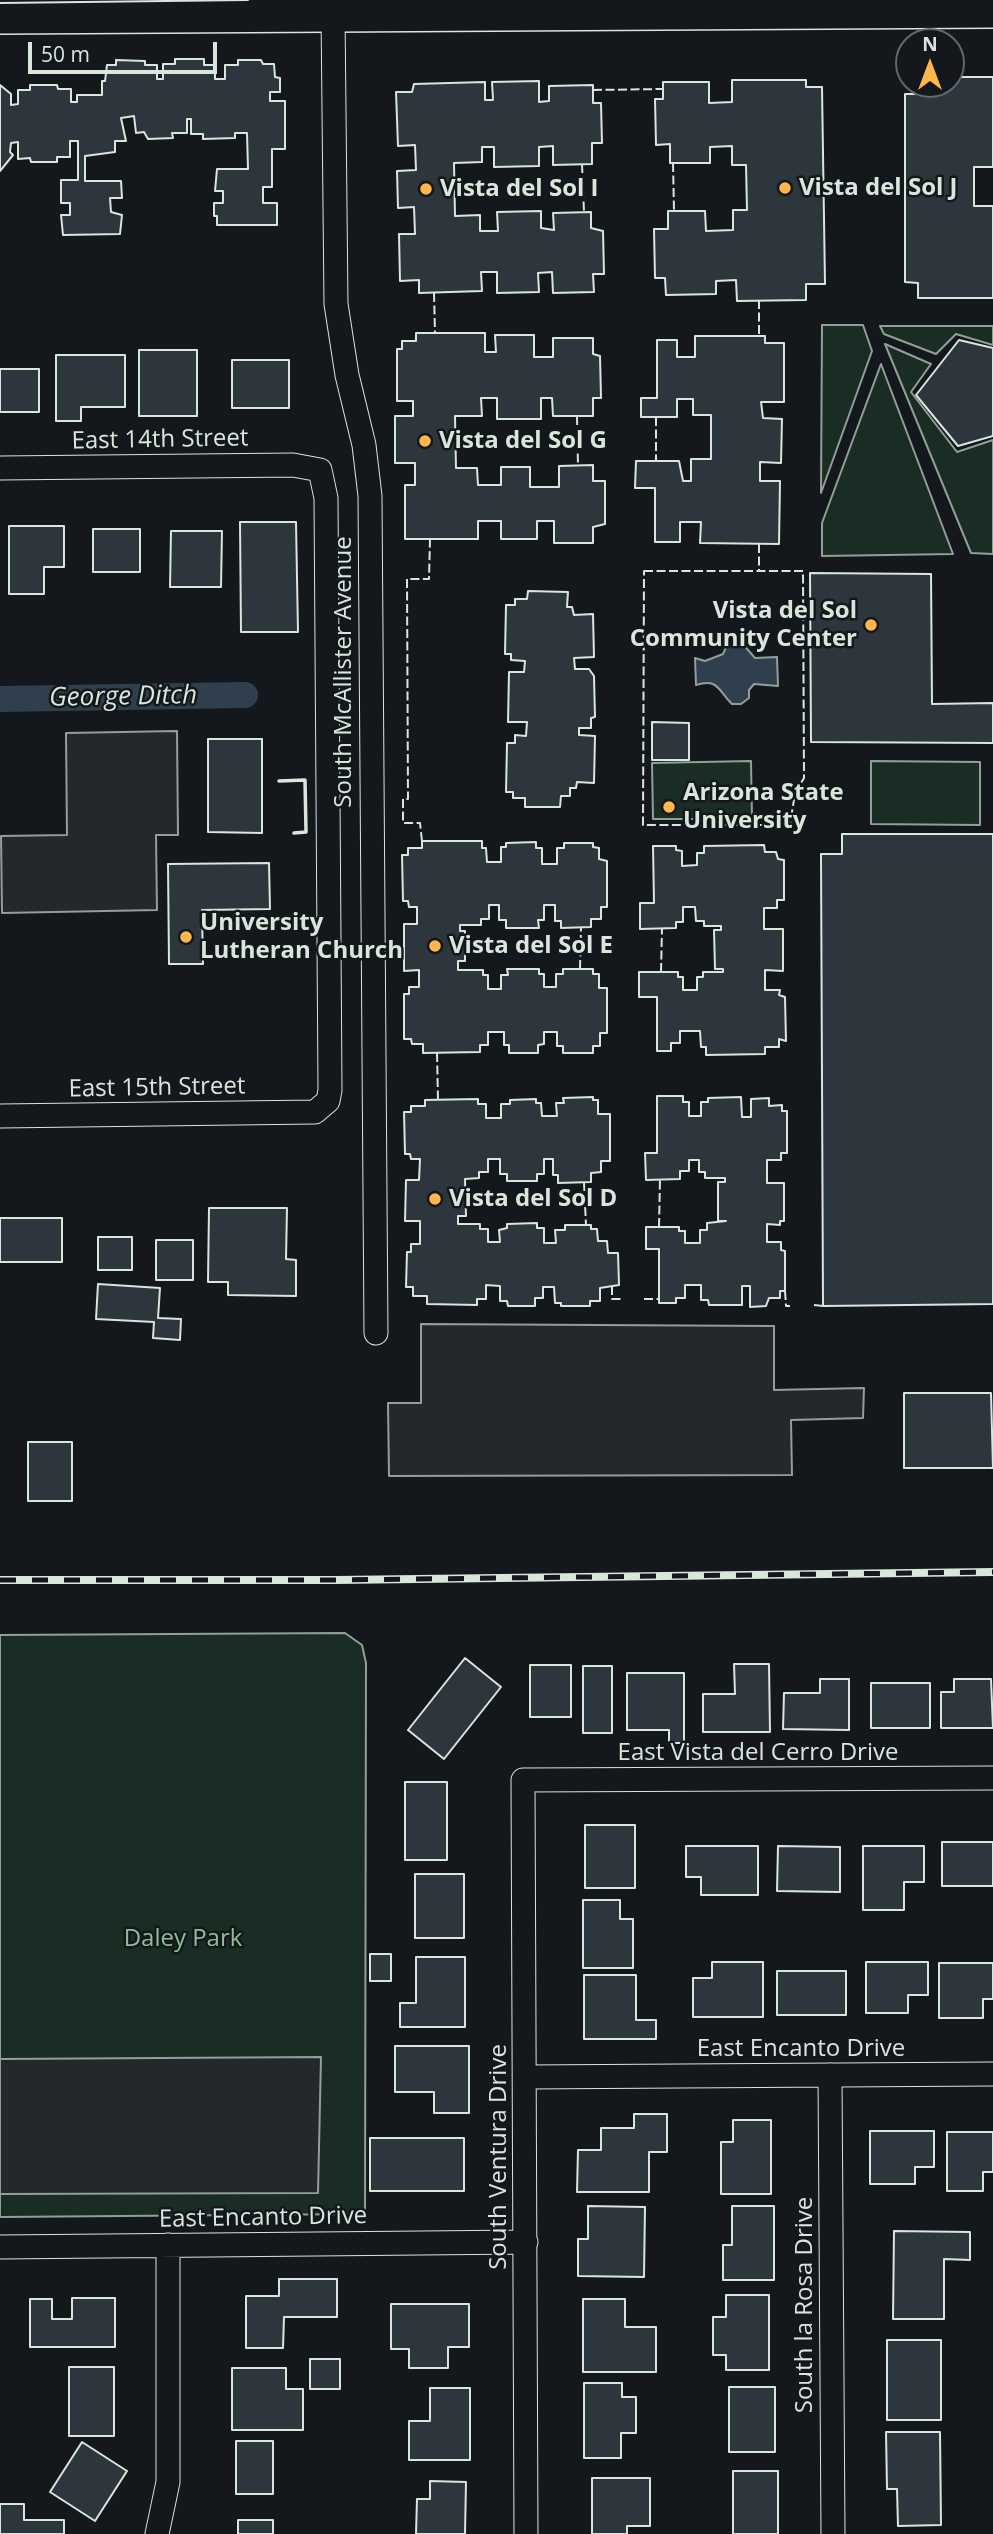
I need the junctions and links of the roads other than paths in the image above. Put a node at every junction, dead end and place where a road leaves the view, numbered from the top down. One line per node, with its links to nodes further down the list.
1 (993, 10): 2 (main road)
2 (333, 13): 3 (main road); 8 (street, South McAllister Avenue)
3 (0, 16)
4 (0, 468): 5 (street, East 14th Street)
5 (320, 470): 6 (street, South McAllister Avenue)
6 (315, 1112): 7 (street, East 15th Street)
7 (0, 1116)
8 (376, 1333)
9 (993, 1778): 10 (street, East Vista del Cerro Drive)
10 (523, 1780): 13 (street, South Ventura Drive)
11 (993, 2074): 12 (street, East Encanto Drive)
12 (830, 2075): 13 (street, East Encanto Drive); 19 (street, South la Rosa Drive)
13 (526, 2077): 14 (street, South Ventura Drive)
14 (526, 2242): 15 (street, East Encanto Drive); 18 (street, South Ventura Drive)
15 (168, 2245): 16 (street, East Encanto Drive); 17 (street)
16 (0, 2247)
17 (157, 2534)
18 (526, 2534)
19 (833, 2534)

